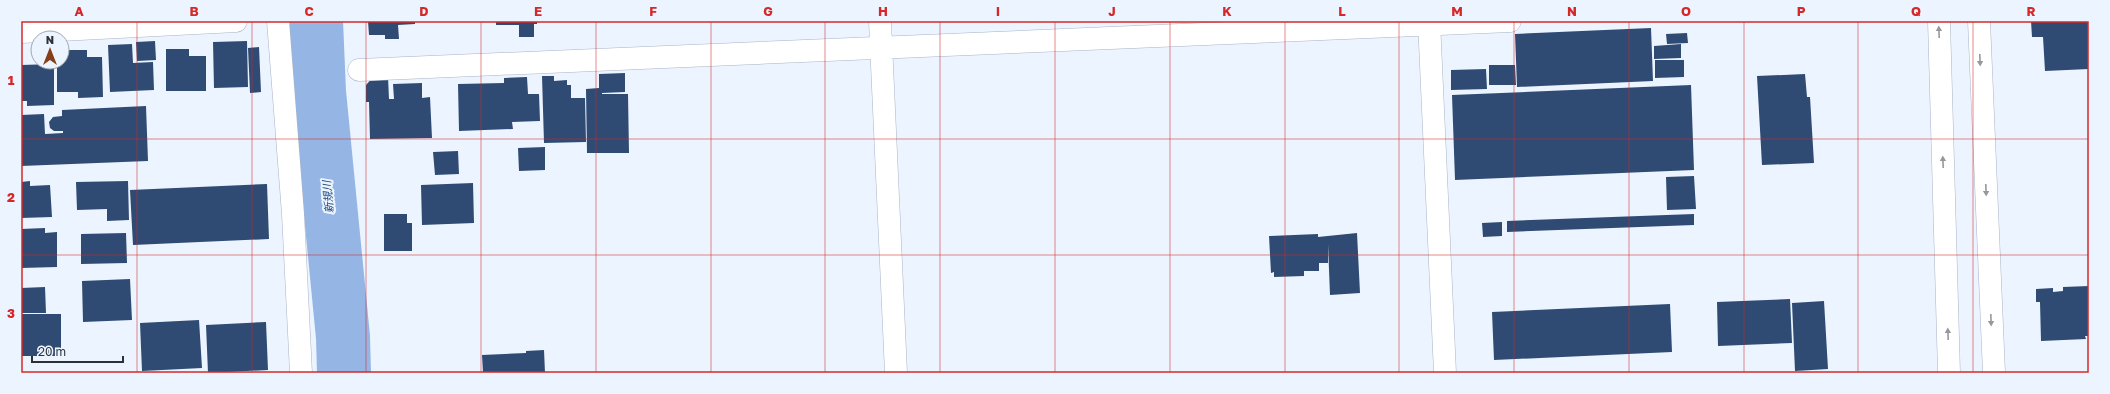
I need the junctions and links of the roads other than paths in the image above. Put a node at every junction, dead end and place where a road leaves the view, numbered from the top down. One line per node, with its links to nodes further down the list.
1 (236, 21): 8 (street)
2 (278, 21): 11 (street)
3 (880, 21): 9 (street)
4 (1510, 21): 7 (street)
5 (1939, 21): 14 (street, one-way to 5)
6 (1979, 21): 15 (street, one-way to 15)
7 (1429, 23): 9 (street); 13 (street)
8 (21, 32)
9 (881, 49): 10 (street); 12 (street)
10 (359, 70)
11 (301, 373)
12 (896, 373)
13 (1445, 373)
14 (1949, 373)
15 (1994, 373)

